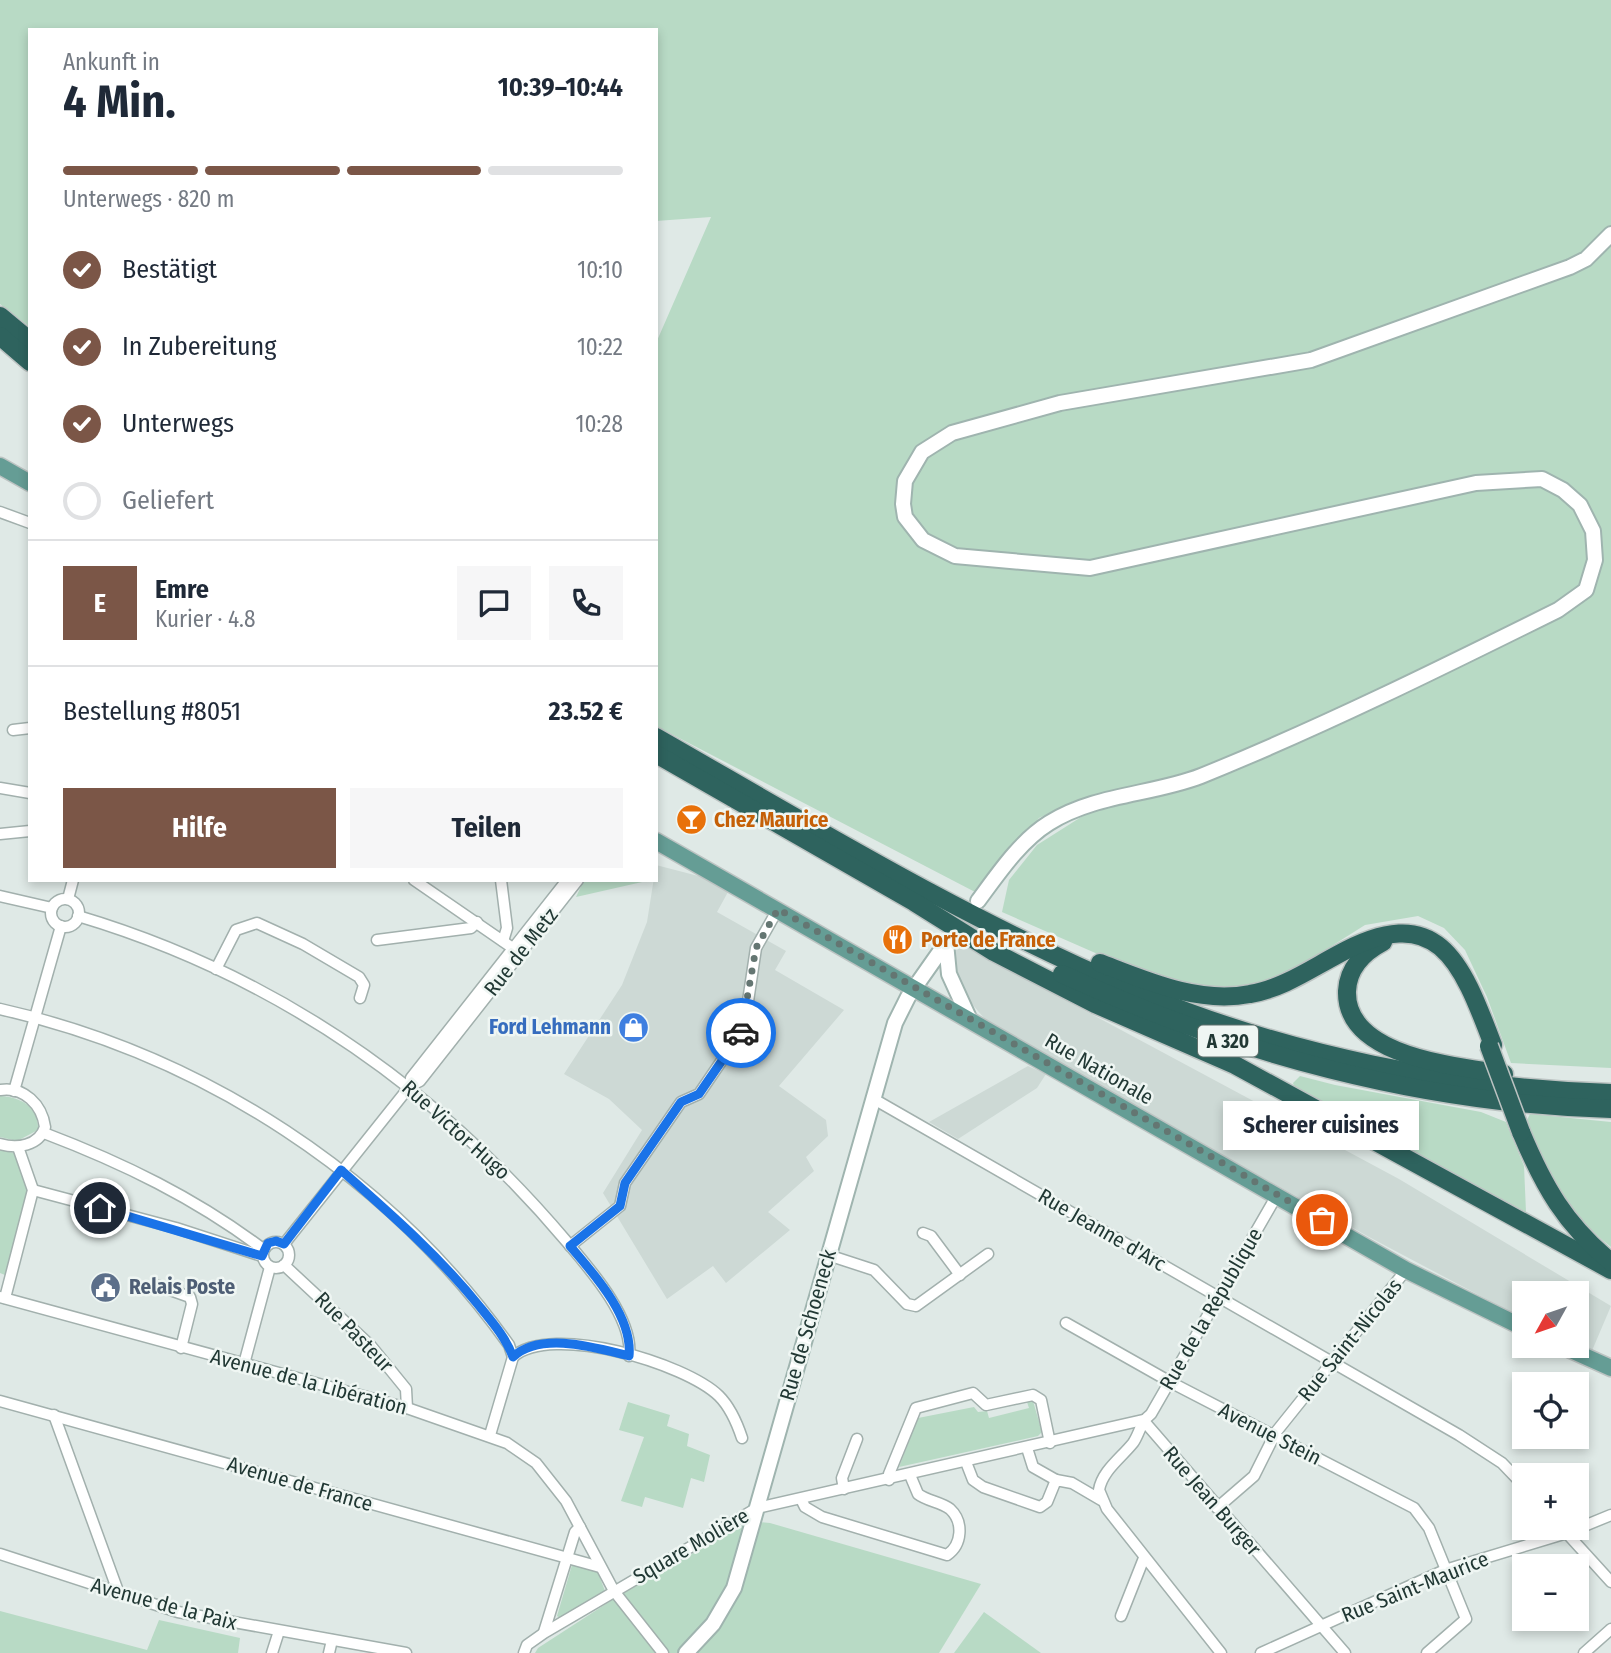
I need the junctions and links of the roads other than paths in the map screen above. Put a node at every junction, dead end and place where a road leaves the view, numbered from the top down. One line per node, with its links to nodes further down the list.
1 (1611, 234): 28 (main road)
2 (0, 316): 4 (highway)
3 (0, 336): 5 (highway)
4 (28, 339)
5 (28, 360)
6 (0, 455): 8 (main road)
7 (0, 466): 9 (main road)
8 (28, 471)
9 (28, 482)
10 (0, 512): 11 (street)
11 (28, 522)
12 (28, 728): 13 (street)
13 (13, 730)
14 (658, 738): 34 (highway, A 320)
15 (658, 755): 29 (highway, A 320)
16 (0, 788): 17 (street)
17 (28, 793)
18 (28, 831): 19 (street)
19 (0, 834)
20 (658, 842): 31 (main road, Rue Nationale)
21 (72, 882): 27 (street)
22 (417, 882): 33 (street)
23 (501, 882): 38 (street)
24 (567, 882): 36 (street, Rue de Metz)
25 (576, 882): 36 (street, Rue de Metz)
26 (0, 897): 30 (street)
27 (68, 900): 30 (street); 32 (street)
28 (978, 901)
29 (914, 902): 52 (highway, A 320); 71 (highway)
30 (52, 908): 35 (street)
31 (778, 909): 41 (main road, Rue Nationale); 62 (street)
32 (78, 916): 35 (street); 40 (street, Rue Victor Hugo)
33 (477, 922): 37 (street); 38 (street)
34 (990, 924): 46 (highway); 50 (highway, A 320)
35 (61, 926): 44 (street)
36 (531, 933): 39 (street, Rue de Metz)
37 (377, 940)
38 (503, 941): 39 (street)
39 (517, 950): 47 (street, Rue de Metz)
40 (216, 969): 42 (street); 47 (street, Rue Victor Hugo)
41 (914, 987): 45 (main road, Rue Nationale); 45 (main road, Rue de Schoeneck); 51 (main road, Rue de Schoeneck)
42 (360, 998)
43 (0, 1009): 44 (street)
44 (35, 1017): 49 (street); 57 (street)
45 (969, 1018): 59 (main road, Rue Nationale)
46 (1491, 1045): 50 (highway); 53 (highway, bridge)
47 (410, 1086): 57 (street, Rue de Metz); 62 (street, Rue Victor Hugo)
48 (0, 1090): 49 (street)
49 (14, 1091): 54 (street)
50 (1611, 1092)
51 (872, 1098): 65 (main road, Rue de Schoeneck); 74 (street, Rue Jeanne d'Arc)
52 (1611, 1109)
53 (1523, 1131): 66 (highway); 67 (highway)
54 (44, 1132): 56 (street); 63 (street)
55 (0, 1144): 56 (street)
56 (18, 1147): 58 (street)
57 (341, 1170): 61 (street, Rue de Metz); 81 (street)
58 (33, 1191): 63 (street); 75 (street)
59 (1277, 1195): 70 (main road, Rue Nationale); 74 (street, Rue de la République)
60 (923, 1233): 72 (street)
61 (284, 1244): 63 (street); 68 (street)
62 (570, 1246): 79 (street, Rue Victor Hugo)
63 (263, 1253): 69 (street)
64 (988, 1254): 72 (street)
65 (828, 1255): 72 (street); 105 (main road, Rue de Schoeneck)
66 (1611, 1255)
67 (1611, 1262)
68 (284, 1265): 69 (street); 87 (street, Rue Pasteur)
69 (270, 1267): 83 (street)
70 (1406, 1270): 76 (main road, Rue Nationale); 82 (street, Rue Saint-Nicolas)
71 (1611, 1270)
72 (960, 1275)
73 (159, 1286): 78 (street)
74 (1218, 1296): 82 (street, Rue Jeanne d'Arc); 85 (street, Rue de la République)
75 (3, 1298): 78 (street, Avenue de la Libération)
76 (1512, 1322)
77 (1066, 1323): 85 (street, Avenue Stein)
78 (181, 1348): 83 (street, Avenue de la Libération)
79 (629, 1356): 81 (street); 92 (street)
80 (1589, 1358): 84 (main road)
81 (511, 1361): 90 (street)
82 (1333, 1362): 91 (street, Rue Saint-Nicolas); 98 (street, Rue Jeanne d'Arc)
83 (244, 1364): 87 (street, Avenue de la Libération)
84 (1611, 1368)
85 (1170, 1382): 89 (street, Rue de la République); 91 (street, Avenue Stein)
86 (0, 1401): 88 (street, Avenue de France)
87 (407, 1408): 90 (street, Avenue de la Libération)
88 (54, 1415): 112 (street, Avenue de France); 118 (street)
89 (1143, 1420): 94 (street); 103 (street); 104 (street, Rue Jean Burger)
90 (490, 1435): 108 (street, Avenue de la Libération)
91 (1274, 1436): 104 (street, Rue Saint-Nicolas); 115 (street, Avenue Stein)
92 (743, 1438)
93 (857, 1439): 101 (street)
94 (1050, 1443): 95 (street); 99 (street)
95 (1027, 1448): 96 (street); 100 (street)
96 (966, 1462): 97 (street); 100 (street)
97 (910, 1475): 99 (street); 102 (street)
98 (1512, 1476)
99 (889, 1480): 101 (street)
100 (1056, 1480): 103 (street)
101 (844, 1489): 102 (street)
102 (801, 1499): 105 (street)
103 (1101, 1500): 113 (street)
104 (1217, 1507): 120 (street, Rue Jean Burger)
105 (757, 1508): 117 (street, Square Molière); 130 (main road, Rue de Schoeneck)
106 (1611, 1515): 107 (street, Rue Saint-Maurice)
107 (1589, 1523)
108 (580, 1527): 112 (street); 114 (street, Square Molière)
109 (1537, 1540): 115 (street, Rue Saint-Maurice)
110 (1573, 1540): 116 (street)
111 (0, 1554): 118 (street, Avenue de la Paix)
112 (568, 1557): 114 (street, Avenue de France); 123 (street)
113 (1144, 1558): 119 (street); 131 (street)
114 (600, 1567): 117 (street, Square Molière)
115 (1445, 1570): 120 (street, Rue Saint-Maurice); 134 (street, Avenue Stein)
116 (1611, 1582)
117 (614, 1591): 123 (street); 125 (street)
118 (119, 1594): 122 (street, Avenue de la Paix)
119 (1121, 1616)
120 (1321, 1625): 132 (street, Rue Saint-Maurice); 133 (street, Rue Jean Burger)
121 (1611, 1629): 135 (street)
122 (279, 1632): 124 (street, Avenue de la Paix); 126 (street)
123 (544, 1633): 129 (street)
124 (332, 1640): 127 (street); 128 (street, Avenue de la Paix)
125 (659, 1649)
126 (272, 1653)
127 (329, 1653)
128 (406, 1653)
129 (524, 1653)
130 (686, 1653)
131 (1221, 1653)
132 (1261, 1653)
133 (1345, 1653)
134 (1427, 1653)
135 (1584, 1653)

